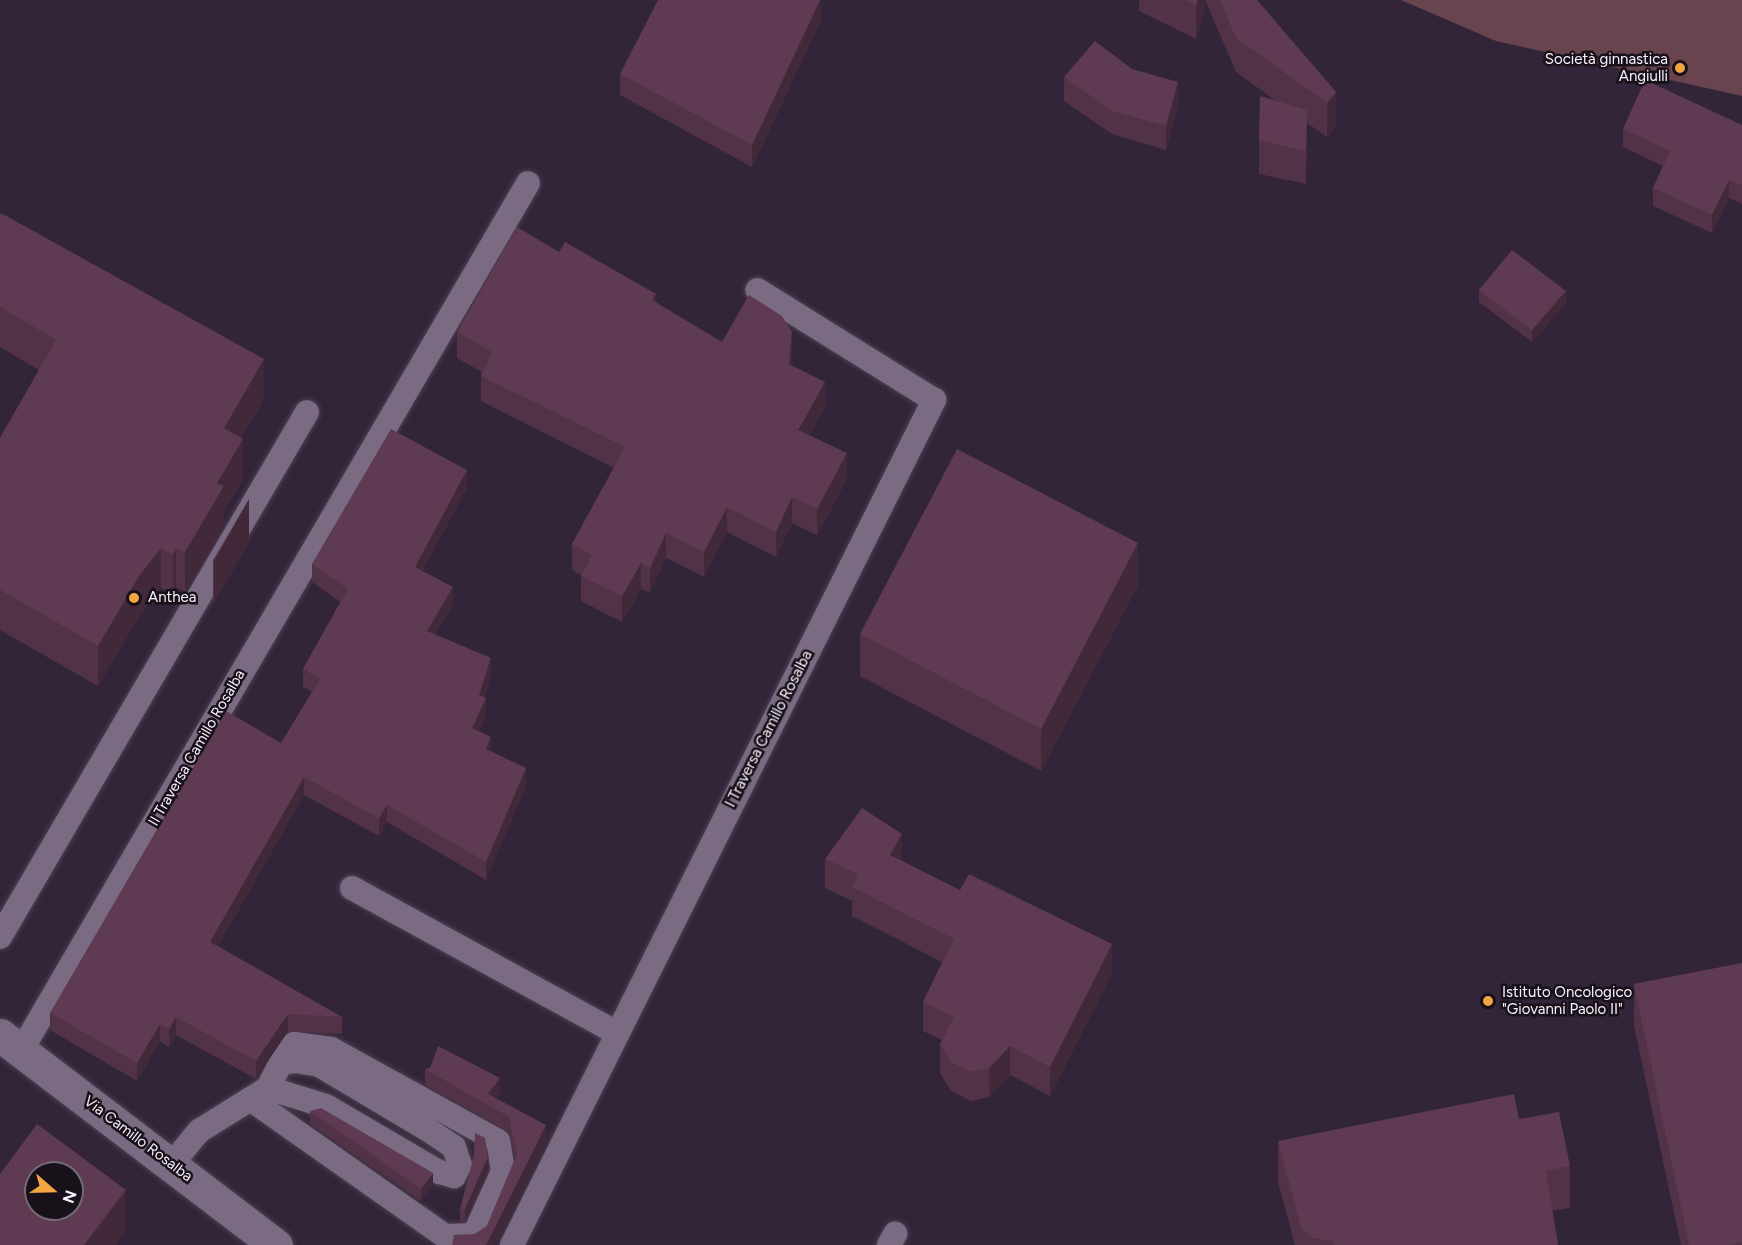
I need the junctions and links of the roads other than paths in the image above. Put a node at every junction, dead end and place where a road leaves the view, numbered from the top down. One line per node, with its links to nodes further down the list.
1 (528, 183): 7 (lane, II Traversa Camillo Rosalba)
2 (757, 290): 6 (lane, I Traversa Camillo Rosalba)
3 (307, 412): 5 (lane)
4 (352, 888): 6 (lane)
5 (0, 937)
6 (617, 1033): 12 (lane, I Traversa Camillo Rosalba)
7 (10, 1043): 10 (street, Via Camillo Rosalba)
8 (281, 1063): 9 (lane); 9 (lane); 9 (lane)
9 (259, 1093): 10 (lane)
10 (172, 1164): 11 (street, Via Camillo Rosalba)
11 (276, 1245)
12 (512, 1245)

